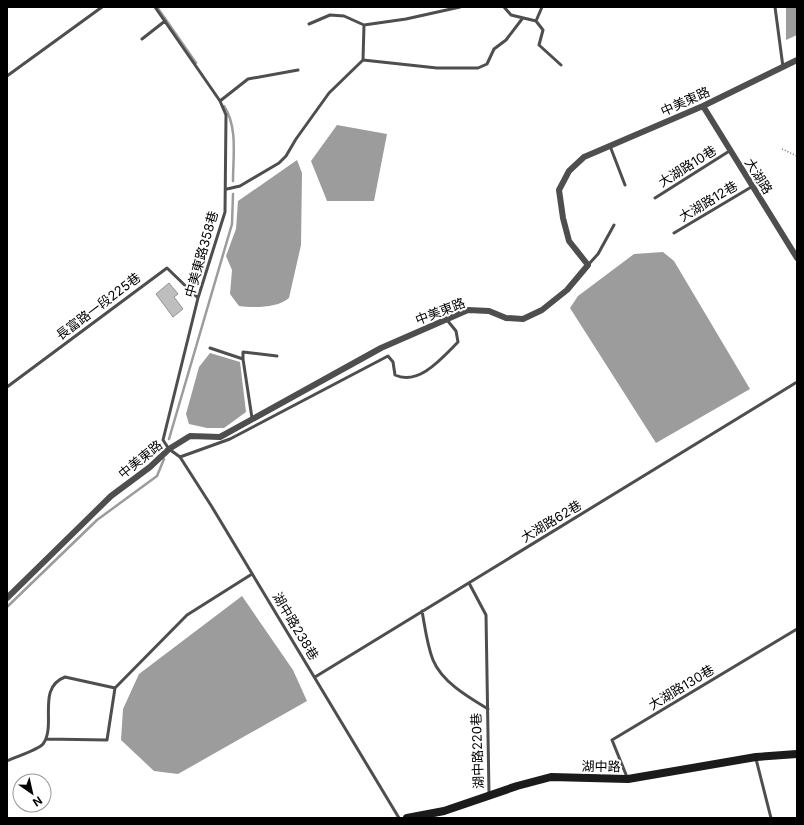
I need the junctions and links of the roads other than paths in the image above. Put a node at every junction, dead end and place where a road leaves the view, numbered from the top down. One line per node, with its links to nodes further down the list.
1 (102, 7): 19 (lane)
2 (155, 7): 9 (lane, 中美東路358巷)
3 (460, 7): 7 (lane)
4 (504, 7): 8 (lane)
5 (542, 7): 10 (lane)
6 (775, 7): 17 (lane)
7 (449, 8): 12 (lane)
8 (522, 19): 10 (lane); 14 (lane)
9 (165, 21): 13 (lane); 20 (lane, 中美東路358巷)
10 (536, 21): 16 (lane)
11 (309, 24): 12 (lane)
12 (364, 24): 14 (lane)
13 (142, 38)
14 (363, 60): 26 (lane)
15 (797, 60): 17 (street, 中美東路)
16 (561, 65)
17 (783, 68): 21 (street, 中美東路)
18 (298, 70): 20 (lane)
19 (7, 76)
20 (220, 101): 26 (lane, 中美東路358巷)
21 (703, 106): 22 (street, 中美東路); 23 (street, 大湖路)
22 (610, 146): 24 (lane); 31 (street, 中美東路)
23 (731, 150): 25 (street, 大湖路); 27 (lane, 大湖路10巷)
24 (625, 185)
25 (753, 186): 29 (lane, 大湖路12巷); 30 (street, 大湖路)
26 (227, 189): 32 (lane, 中美東路358巷)
27 (655, 198)
28 (614, 224): 31 (lane)
29 (674, 233)
30 (797, 258)
31 (588, 265): 33 (street, 中美東路)
32 (198, 298): 38 (lane, 長富路一段225巷); 40 (lane, 中美東路358巷)
33 (446, 319): 39 (street, 中美東路); 41 (lane)
34 (210, 348): 36 (lane)
35 (277, 356): 36 (lane)
36 (243, 359): 39 (lane)
37 (797, 382): 43 (lane, 大湖路62巷)
38 (7, 387)
39 (252, 420): 40 (street, 中美東路)
40 (169, 449): 41 (lane, 湖中路238巷); 44 (street, 中美東路)
41 (180, 457): 42 (lane, 湖中路238巷)
42 (252, 574): 47 (lane, 湖中路238巷); 48 (lane)
43 (469, 583): 45 (lane, 大湖路62巷); 49 (lane)
44 (7, 598)
45 (422, 612): 47 (lane, 大湖路62巷); 49 (lane, 湖中路220巷)
46 (797, 629): 54 (lane, 大湖路130巷)
47 (315, 677): 56 (lane, 湖中路238巷)
48 (115, 688): 50 (lane); 50 (lane)
49 (488, 708): 55 (lane, 湖中路220巷)
50 (46, 739): 53 (lane)
51 (797, 754): 52 (street, 湖中路)
52 (756, 757): 54 (street, 湖中路); 58 (lane)
53 (7, 761)
54 (628, 779): 55 (street, 湖中路)
55 (489, 796): 57 (street, 湖中路)
56 (399, 818)
57 (408, 818)
58 (771, 818)

